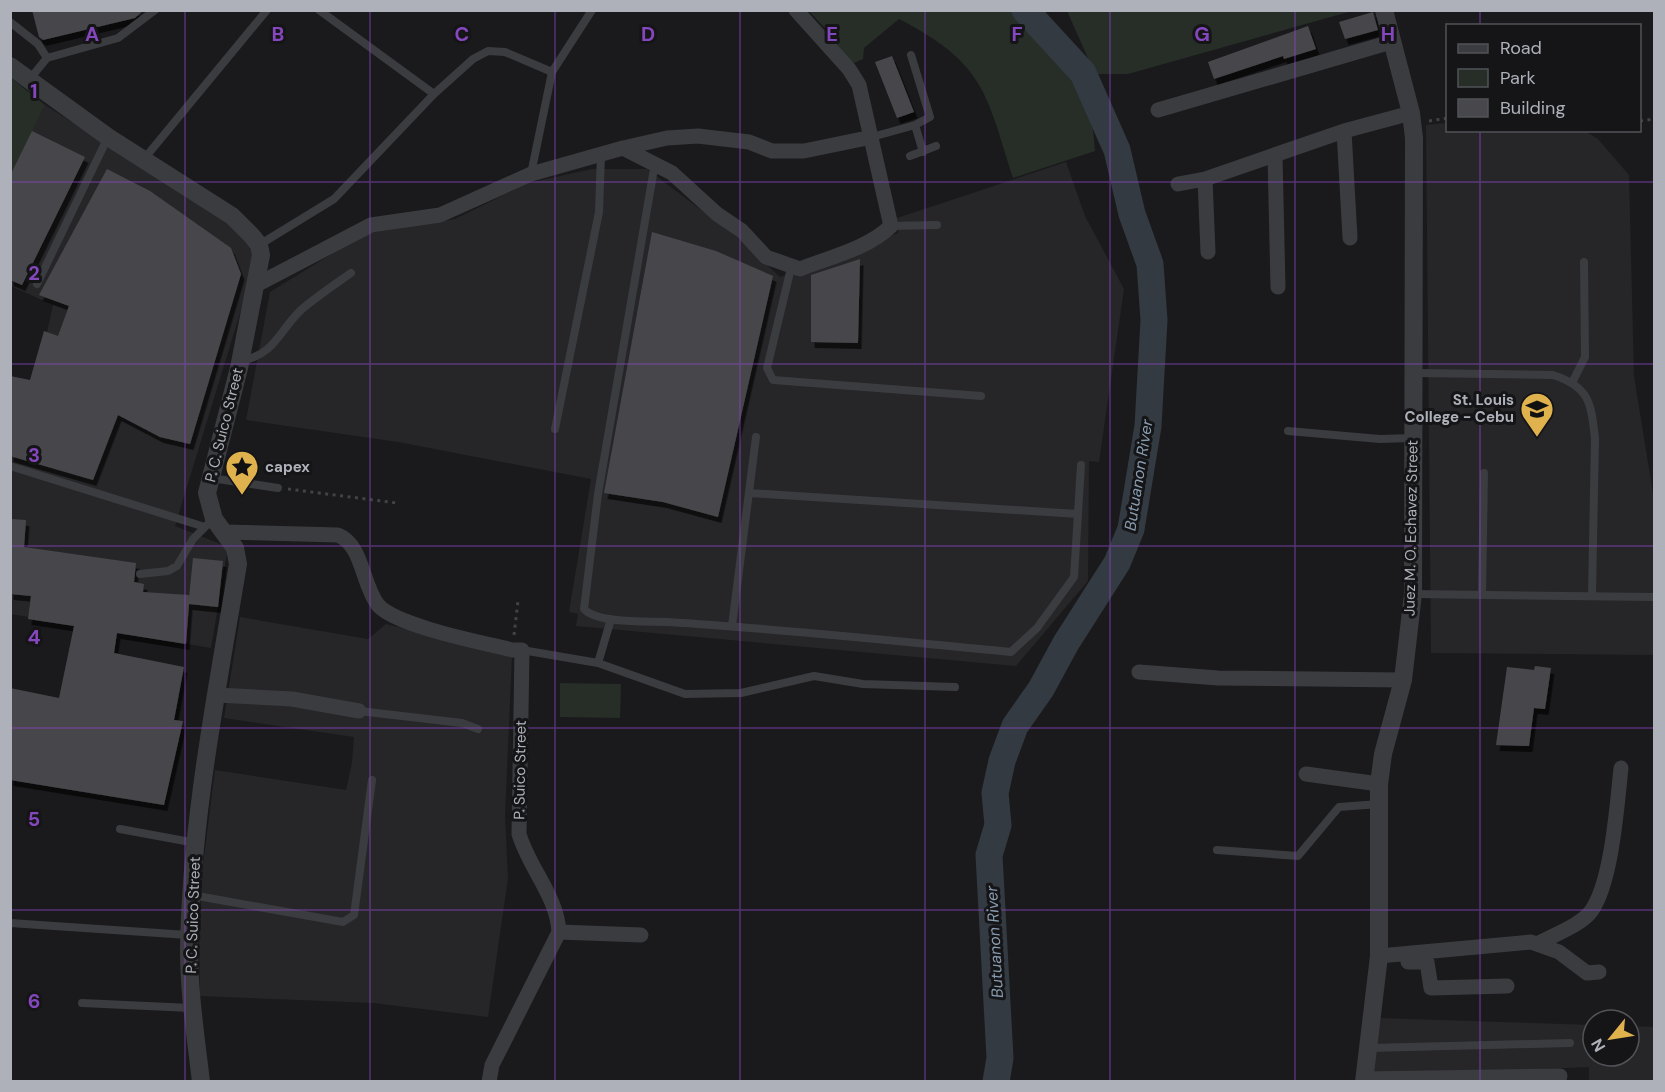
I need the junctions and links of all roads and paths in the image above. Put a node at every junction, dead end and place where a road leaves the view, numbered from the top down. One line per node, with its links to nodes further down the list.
1 (155, 10): 10 (lane)
2 (267, 10): 27 (lane)
3 (318, 10): 14 (lane)
4 (592, 10): 12 (lane)
5 (796, 10): 20 (street)
6 (1383, 10): 8 (street, Juez M. O. Echavez Street)
7 (10, 22): 10 (lane)
8 (1391, 42): 15 (street); 16 (street, Juez M. O. Echavez Street)
9 (911, 55): 17 (lane)
10 (47, 58): 13 (lane)
11 (10, 66): 13 (street)
12 (552, 72): 14 (lane); 29 (lane)
13 (29, 80): 19 (street)
14 (434, 94): 35 (lane)
15 (1158, 110)
16 (1411, 113): 18 (street); 44 (street, Juez M. O. Echavez Street)
17 (915, 125): 20 (lane); 23 (lane)
18 (1344, 131): 25 (street); 34 (street)
19 (108, 136): 27 (street); 40 (lane)
20 (872, 137): 22 (street); 33 (street)
21 (936, 146): 23 (lane)
22 (623, 148): 24 (street); 28 (street)
23 (923, 152): 26 (lane)
24 (601, 154): 29 (street); 47 (lane)
25 (1275, 155): 30 (street); 42 (street)
26 (910, 156)
27 (144, 159): 35 (street)
28 (655, 163): 38 (street); 66 (lane)
29 (531, 174): 41 (street)
30 (1205, 179): 31 (street); 36 (street)
31 (1178, 184)
32 (937, 225): 33 (lane)
33 (891, 226): 38 (street)
34 (1350, 238)
35 (259, 245): 41 (street, P. C. Suico Street)
36 (1208, 252)
37 (1584, 262): 45 (lane)
38 (791, 268): 46 (lane)
39 (351, 273): 43 (lane)
40 (37, 284)
41 (256, 285): 43 (street, P. C. Suico Street)
42 (1278, 287)
43 (240, 361): 54 (street, P. C. Suico Street)
44 (1415, 374): 45 (lane); 50 (street, Juez M. O. Echavez Street)
45 (1574, 381): 63 (lane)
46 (981, 396)
47 (555, 429)
48 (1288, 431): 50 (lane)
49 (756, 436): 56 (lane)
50 (1412, 438): 61 (street, Juez M. O. Echavez Street)
51 (1081, 465): 58 (lane)
52 (10, 466): 59 (lane)
53 (1484, 473): 62 (lane)
54 (209, 478): 55 (lane); 59 (street, P. C. Suico Street)
55 (278, 488): 57 (path)
56 (749, 493): 58 (lane); 67 (lane)
57 (397, 503)
58 (1078, 514): 67 (lane)
59 (214, 526): 60 (lane); 68 (street); 73 (street, P. C. Suico Street)
60 (140, 574)
61 (1413, 594): 62 (lane); 71 (street, Juez M. O. Echavez Street)
62 (1482, 595): 63 (lane)
63 (1592, 595): 64 (lane)
64 (1654, 597)
65 (518, 601): 68 (path)
66 (610, 619): 67 (lane); 69 (lane)
67 (732, 626)
68 (518, 650): 69 (lane); 86 (street, P. Suico Street)
69 (598, 663): 72 (lane)
70 (1139, 672): 71 (street)
71 (1403, 680): 79 (street, Juez M. O. Echavez Street)
72 (955, 687)
73 (216, 694): 74 (street); 82 (street, P. C. Suico Street)
74 (359, 711): 75 (lane)
75 (478, 729)
76 (1621, 768): 89 (street)
77 (1306, 774): 79 (street)
78 (372, 780): 84 (lane)
79 (1379, 784): 80 (street, Juez M. O. Echavez Street)
80 (1380, 804): 83 (lane); 90 (street, Juez M. O. Echavez Street)
81 (120, 829): 82 (lane)
82 (196, 843): 84 (street, P. C. Suico Street)
83 (1217, 850)
84 (192, 896): 87 (street, P. C. Suico Street)
85 (10, 923): 87 (lane)
86 (559, 932): 88 (street); 100 (street)
87 (190, 934): 94 (street, P. C. Suico Street)
88 (641, 935)
89 (1537, 944): 90 (street); 91 (street)
90 (1378, 961): 92 (street); 96 (street, Juez M. O. Echavez Street)
91 (1599, 972)
92 (1507, 986)
93 (82, 1003): 94 (lane)
94 (192, 1008): 99 (street, P. C. Suico Street)
95 (1570, 1043): 96 (lane)
96 (1368, 1048): 98 (street, Juez M. O. Echavez Street)
97 (1560, 1076): 98 (street)
98 (1364, 1080)
99 (201, 1082)
100 (489, 1082)

